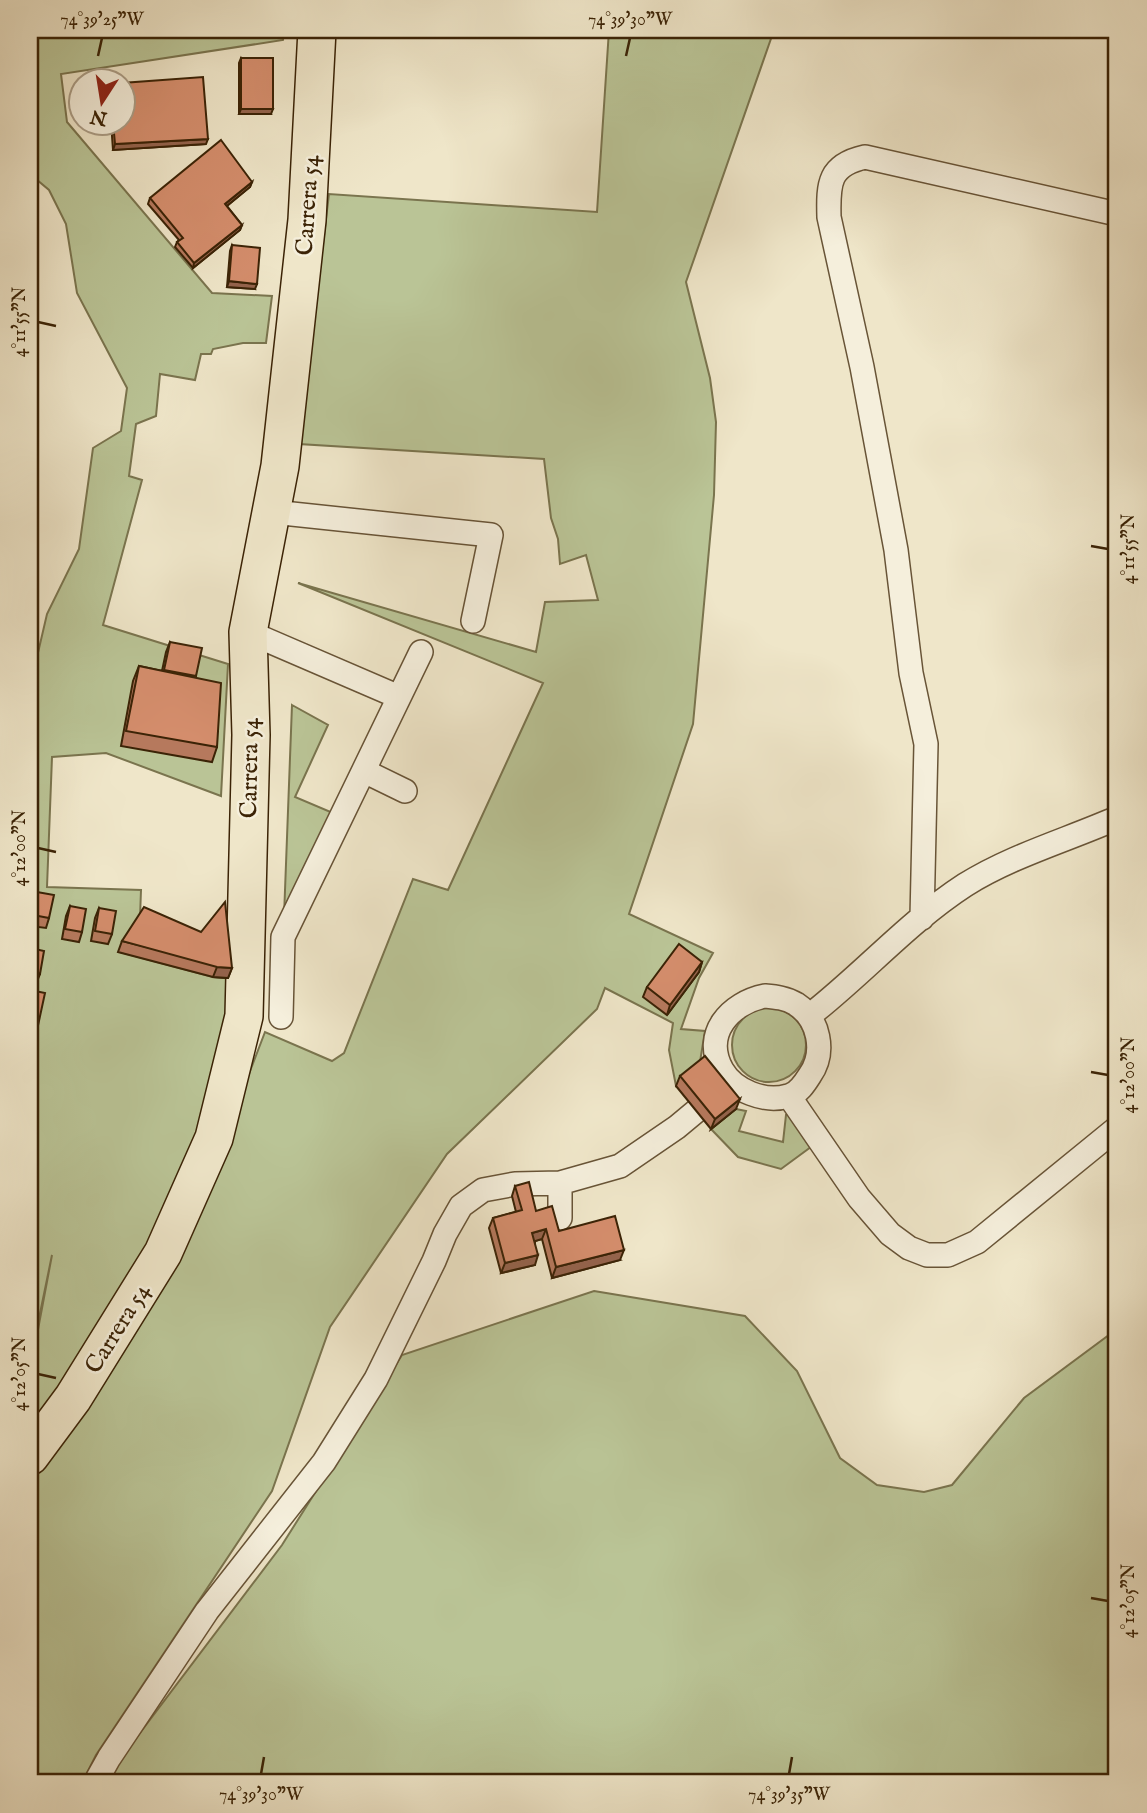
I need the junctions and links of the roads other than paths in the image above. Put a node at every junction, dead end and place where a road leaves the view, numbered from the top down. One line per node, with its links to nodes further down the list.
1 (317, 30): 3 (main road, Carrera 54)
2 (1117, 214): 11 (street)
3 (273, 512): 4 (street); 5 (main road, Carrera 54)
4 (473, 621)
5 (248, 632): 7 (street); 19 (main road, Carrera 54)
6 (421, 652): 7 (street)
7 (399, 697): 8 (street)
8 (364, 771): 9 (street); 13 (street)
9 (405, 791)
10 (1117, 818): 11 (street)
11 (922, 918): 12 (street)
12 (809, 1016): 14 (street); 15 (street)
13 (281, 1017)
14 (731, 1082): 15 (street); 17 (street)
15 (789, 1096): 16 (street)
16 (1117, 1128)
17 (560, 1183): 18 (street); 20 (street)
18 (560, 1217)
19 (30, 1456)
20 (95, 1783)

